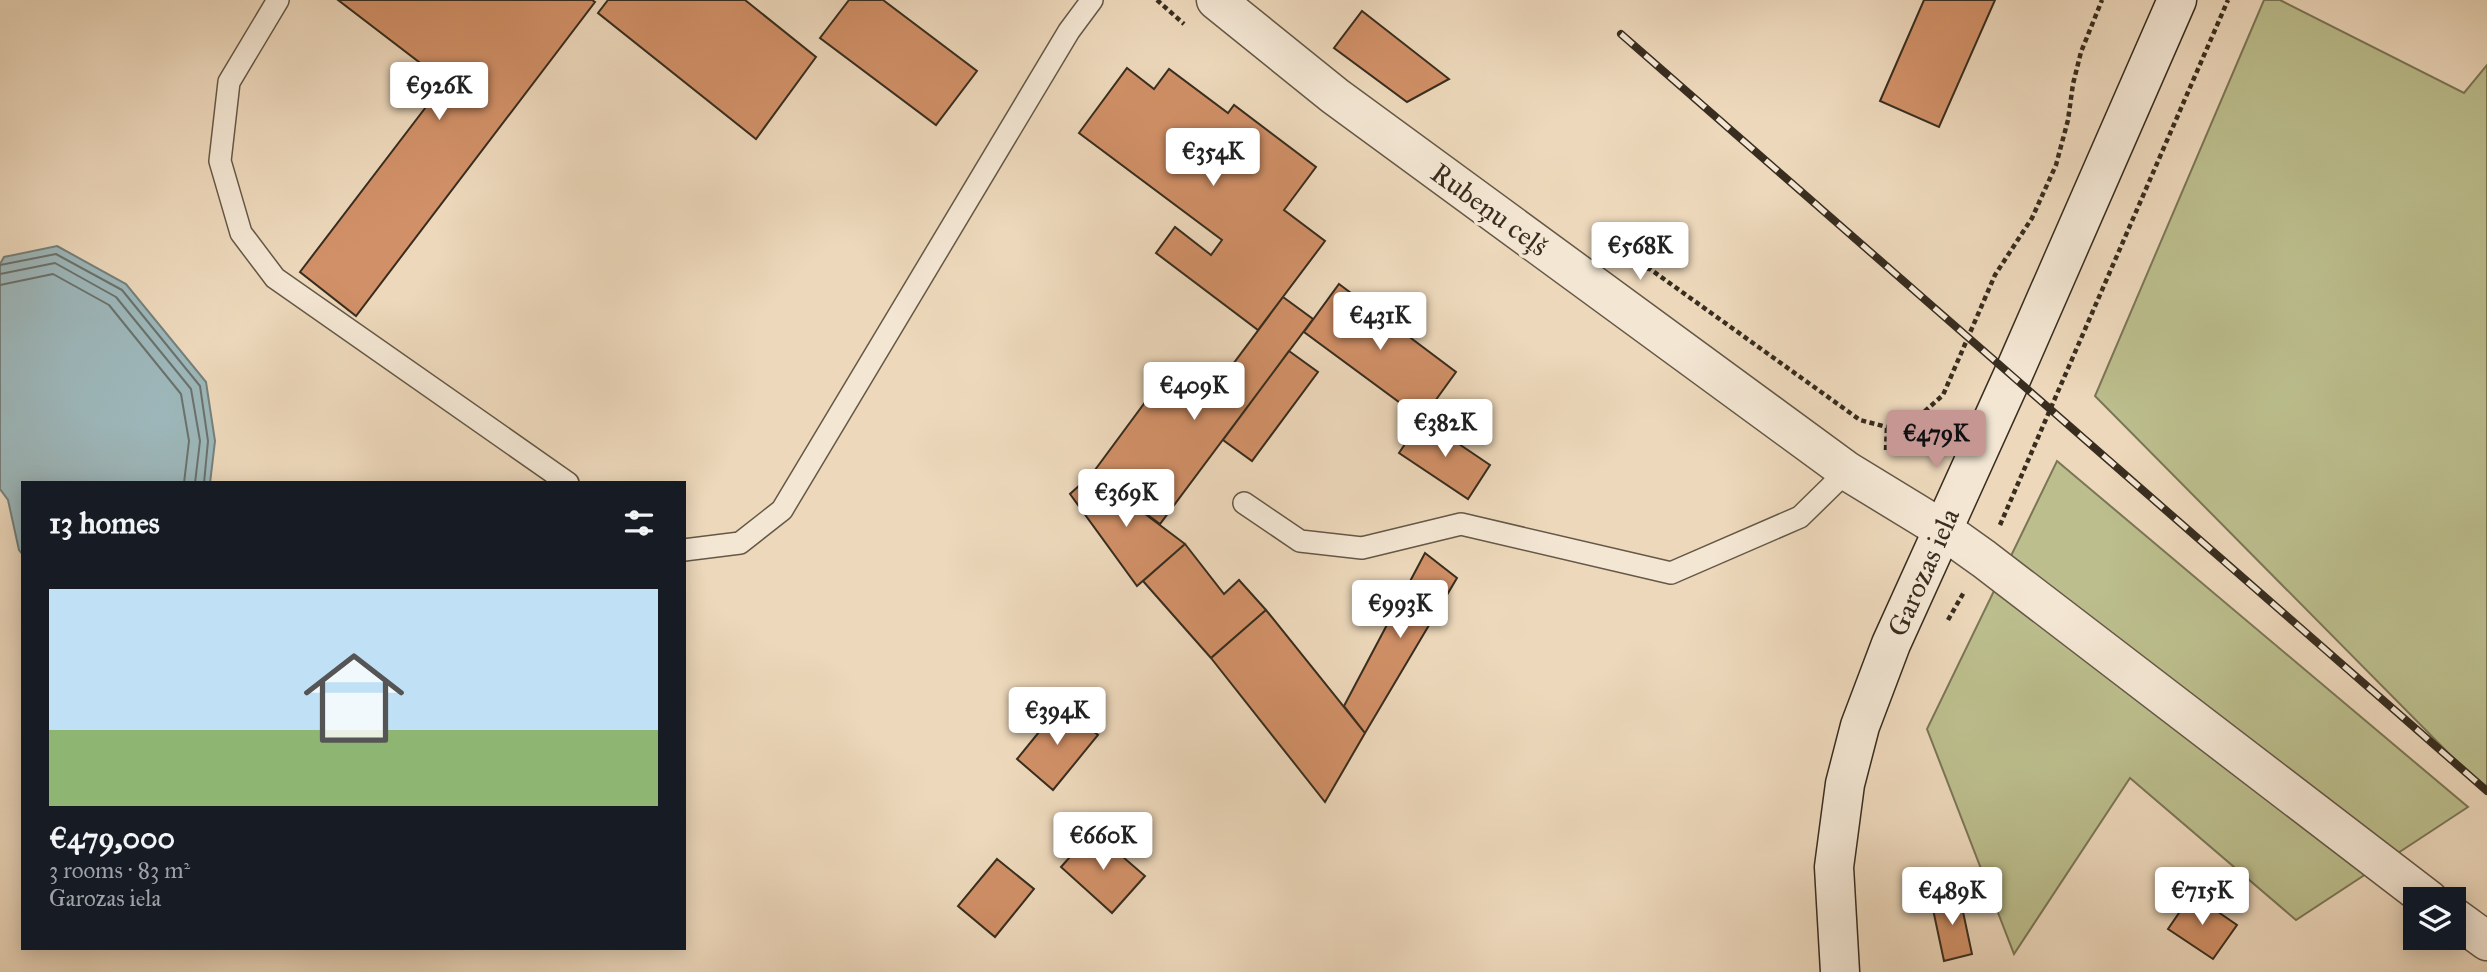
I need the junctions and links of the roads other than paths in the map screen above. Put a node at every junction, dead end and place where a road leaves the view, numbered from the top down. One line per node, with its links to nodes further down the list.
1 (278, 0): 6 (lane)
2 (1092, 0): 9 (lane)
3 (1216, 0): 5 (street, Rubeņu ceļš)
4 (2177, 0): 8 (street, Garozas iela)
5 (1847, 471): 7 (lane); 8 (street, Rubeņu ceļš)
6 (565, 481)
7 (1244, 503)
8 (1942, 529): 10 (street, Rubeņu ceļš); 13 (street, Garozas iela)
9 (686, 550)
10 (2411, 887)
11 (2466, 927): 12 (street)
12 (2487, 942)
13 (1840, 972)

